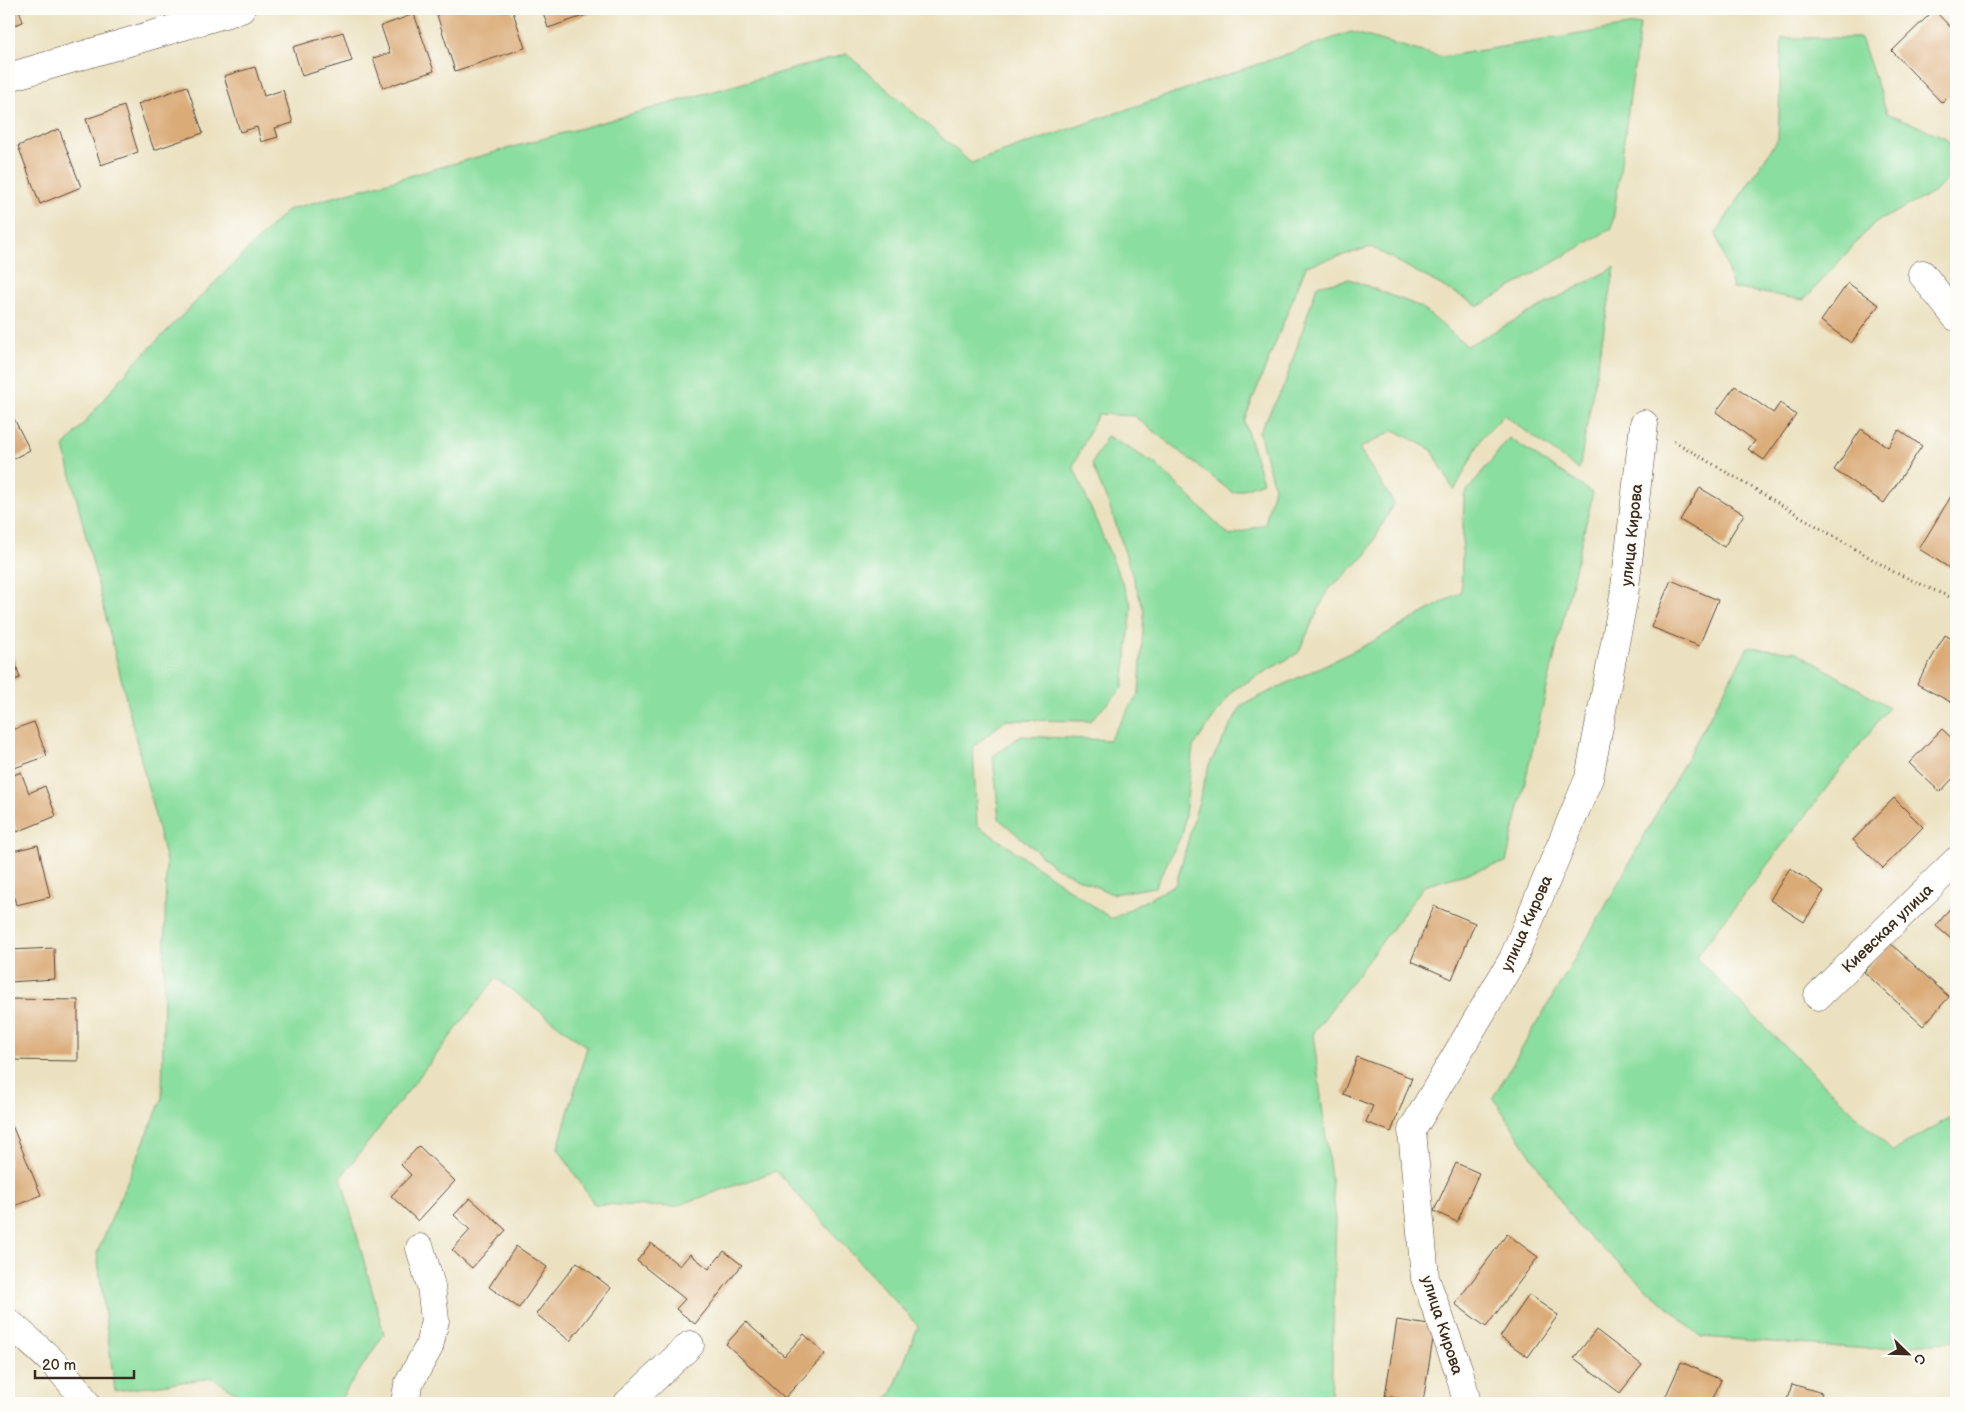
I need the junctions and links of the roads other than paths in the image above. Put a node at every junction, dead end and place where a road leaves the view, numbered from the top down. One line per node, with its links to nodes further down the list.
1 (241, 9): 2 (street)
2 (9, 77)
3 (1922, 274): 4 (street)
4 (1956, 317)
5 (1644, 424): 14 (street, улица Кирова)
6 (1956, 861): 7 (street, Киевская улица)
7 (1818, 996)
8 (420, 1248): 12 (street)
9 (9, 1323): 11 (street)
10 (690, 1346): 13 (street)
11 (86, 1403)
12 (405, 1403)
13 (628, 1403)
14 (1466, 1403)

